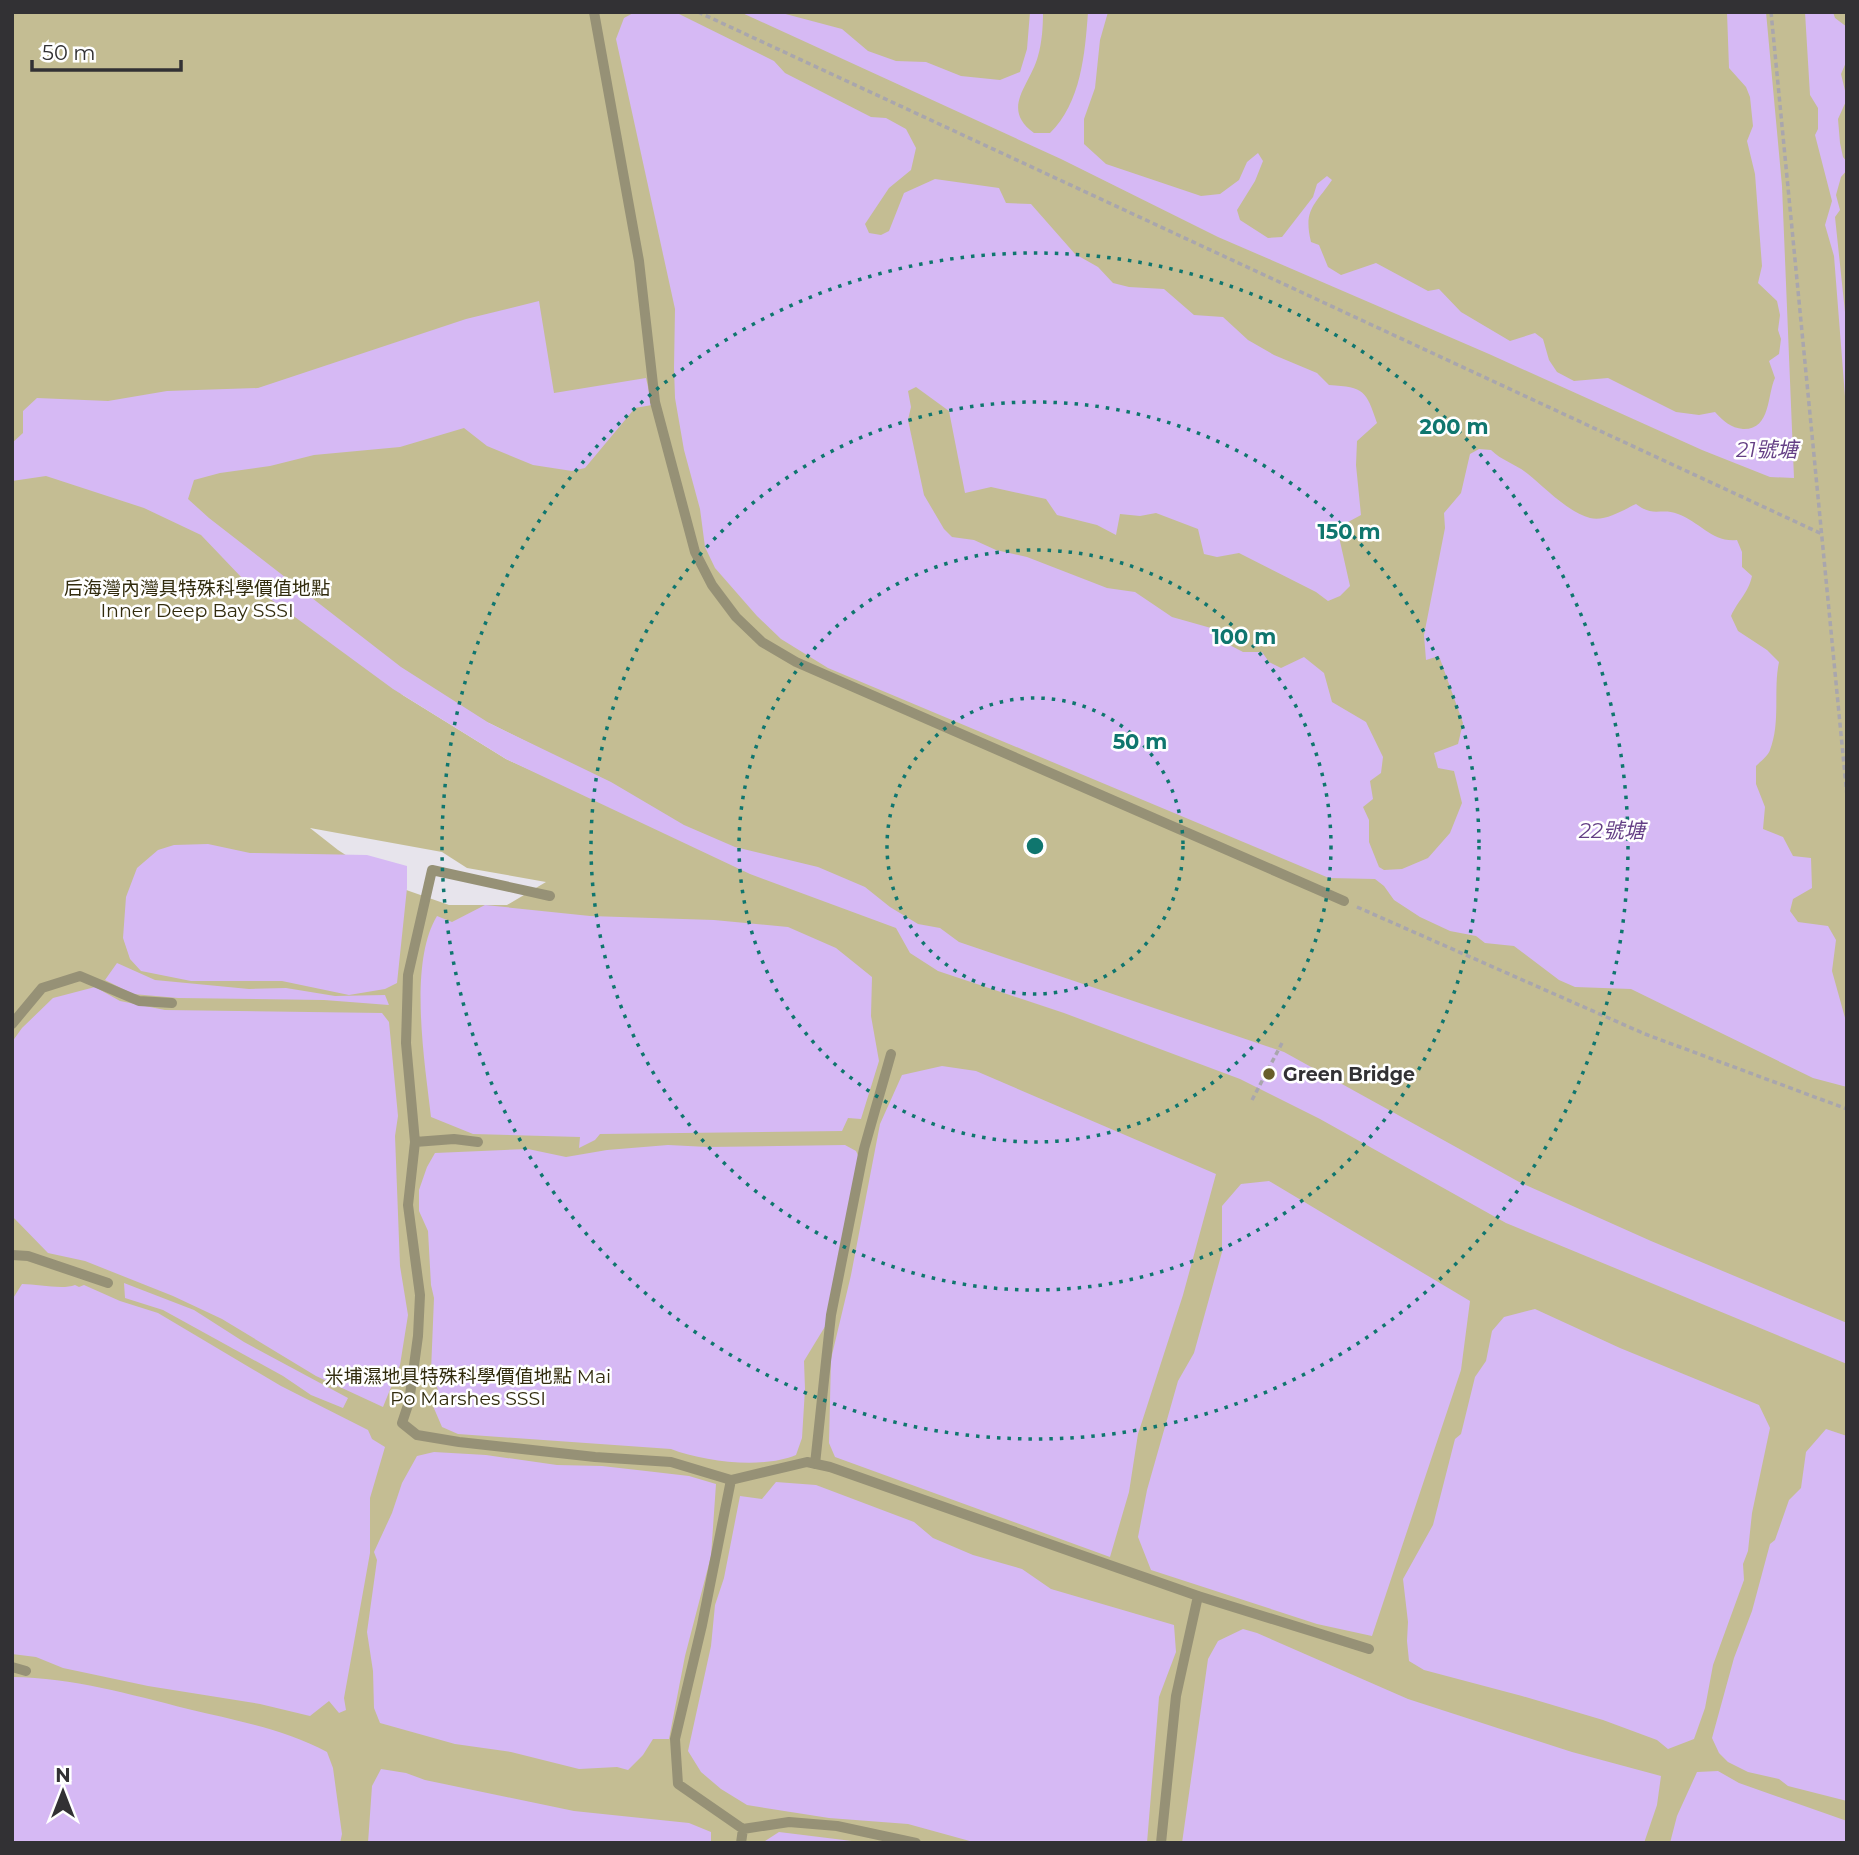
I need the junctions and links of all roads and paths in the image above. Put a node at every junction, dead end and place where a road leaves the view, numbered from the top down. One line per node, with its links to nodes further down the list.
1 (594, 12): 7 (lane)
2 (698, 12): 4 (path)
3 (1771, 12): 4 (path)
4 (1822, 534): 5 (path)
5 (1847, 796)
6 (550, 896): 14 (lane)
7 (1344, 901): 13 (path)
8 (172, 1003): 9 (lane)
9 (12, 1024)
10 (1282, 1043): 12 (path)
11 (891, 1054): 18 (lane)
12 (1252, 1100)
13 (1847, 1109)
14 (415, 1142): 15 (lane); 19 (lane)
15 (478, 1142)
16 (12, 1255): 17 (lane)
17 (108, 1283)
18 (815, 1464): 19 (lane); 20 (lane)
19 (731, 1480): 24 (lane)
20 (1198, 1597): 21 (lane); 27 (lane)
21 (1369, 1649)
22 (12, 1667): 23 (lane)
23 (26, 1671)
24 (743, 1829): 25 (lane); 26 (lane)
25 (741, 1843)
26 (916, 1843)
27 (1161, 1843)

